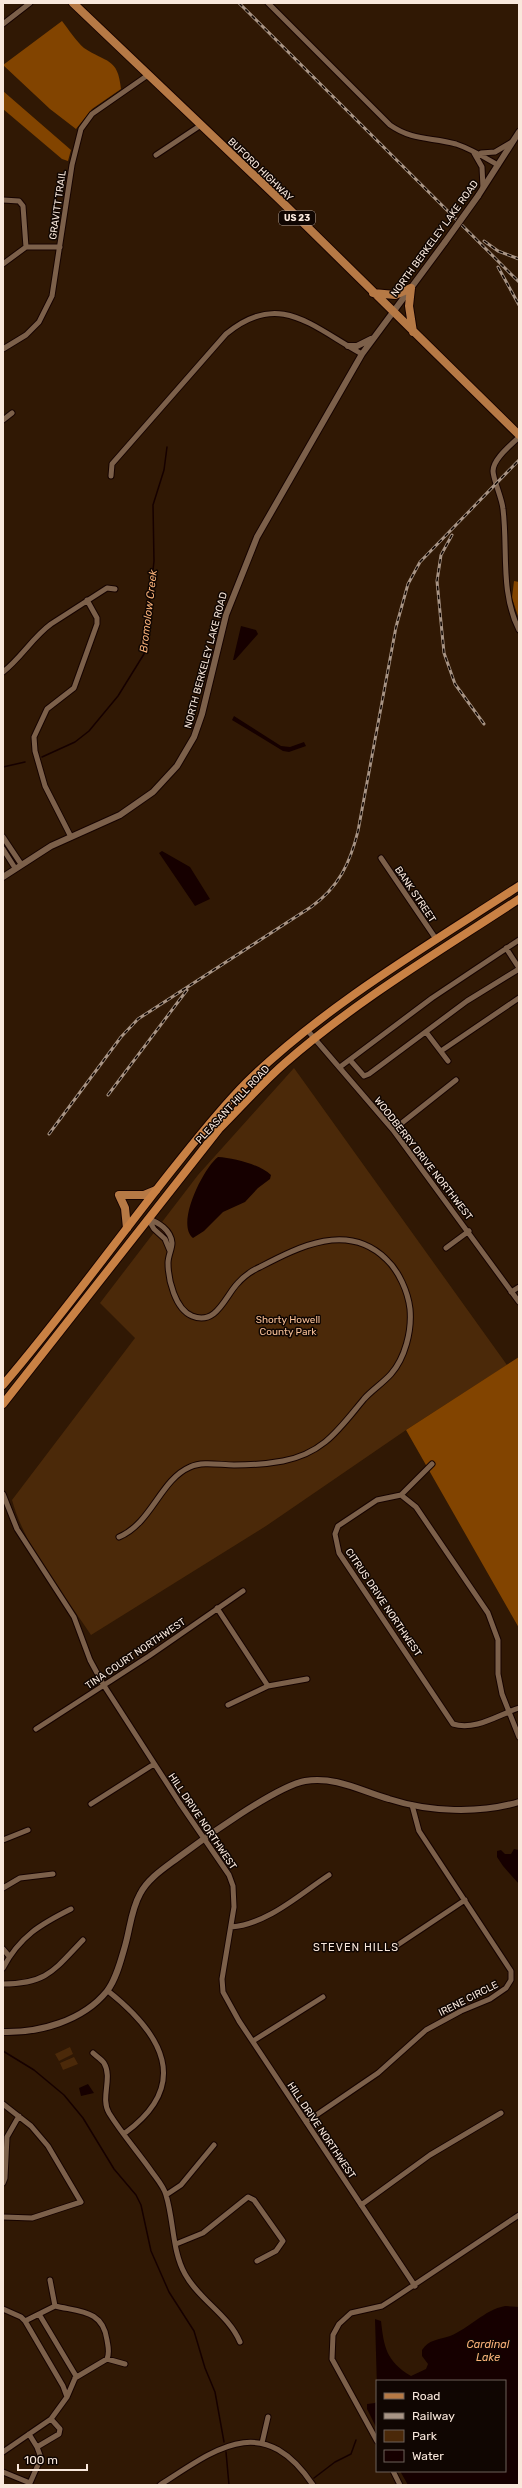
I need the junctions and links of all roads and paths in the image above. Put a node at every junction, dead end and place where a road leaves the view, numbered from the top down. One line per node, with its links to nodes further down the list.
1 (30, 3): 4 (street)
2 (73, 3): 5 (main road, BUFORD HIGHWAY / US 23)
3 (268, 3): 9 (street)
4 (3, 24)
5 (148, 75): 6 (main road, BUFORD HIGHWAY / US 23); 15 (street, GRAVITT TRAIL)
6 (201, 124): 10 (street); 18 (main road, BUFORD HIGHWAY / US 23)
7 (519, 132): 8 (street, NORTH BERKELEY LAKE ROAD)
8 (512, 142): 9 (street); 11 (street, NORTH BERKELEY LAKE ROAD)
9 (472, 150): 11 (street); 12 (street)
10 (156, 156)
11 (498, 165): 12 (street, NORTH BERKELEY LAKE ROAD)
12 (483, 188): 17 (street, NORTH BERKELEY LAKE ROAD, bridge)
13 (3, 200): 14 (street)
14 (26, 246): 15 (street); 16 (street)
15 (60, 247): 23 (street, GRAVITT TRAIL)
16 (3, 264)
17 (411, 288): 18 (main road); 19 (street, NORTH BERKELEY LAKE ROAD); 20 (main road)
18 (373, 293): 19 (main road, BUFORD HIGHWAY / US 23)
19 (393, 312): 20 (main road, BUFORD HIGHWAY / US 23); 21 (street, NORTH BERKELEY LAKE ROAD)
20 (414, 333): 27 (main road, BUFORD HIGHWAY / US 23)
21 (373, 339): 22 (street); 24 (street, NORTH BERKELEY LAKE ROAD)
22 (348, 346): 24 (street); 28 (street)
23 (3, 349)
24 (362, 354): 33 (street, NORTH BERKELEY LAKE ROAD)
25 (12, 412): 26 (street)
26 (3, 420)
27 (519, 436): 31 (street)
28 (111, 476)
29 (115, 589): 30 (street)
30 (87, 600): 32 (street); 33 (street)
31 (519, 630)
32 (3, 672)
33 (71, 836): 38 (street, NORTH BERKELEY LAKE ROAD)
34 (3, 837): 35 (street)
35 (8, 844): 36 (street); 38 (street)
36 (3, 848): 39 (street)
37 (381, 858): 43 (street, BANK STREET)
38 (21, 864): 39 (street, NORTH BERKELEY LAKE ROAD)
39 (15, 868): 40 (street, NORTH BERKELEY LAKE ROAD)
40 (3, 877)
41 (519, 886): 43 (highway, PLEASANT HILL ROAD)
42 (519, 899): 50 (highway, PLEASANT HILL ROAD)
43 (436, 940): 48 (highway, PLEASANT HILL ROAD)
44 (519, 940): 45 (street)
45 (506, 948): 46 (street); 52 (street)
46 (519, 968): 49 (street)
47 (519, 998): 51 (street)
48 (308, 1031): 50 (street, WOODBERRY DRIVE NORTHWEST); 57 (highway, PLEASANT HILL ROAD)
49 (426, 1032): 51 (street); 52 (street)
50 (314, 1039): 54 (street, WOODBERRY DRIVE NORTHWEST); 58 (highway, PLEASANT HILL ROAD)
51 (440, 1052): 53 (street)
52 (350, 1060): 54 (street)
53 (448, 1061)
54 (340, 1067): 56 (street, WOODBERRY DRIVE NORTHWEST)
55 (456, 1080): 56 (street)
56 (393, 1130): 60 (street, WOODBERRY DRIVE NORTHWEST)
57 (156, 1190): 59 (highway, PLEASANT HILL ROAD); 59 (main road)
58 (148, 1219): 62 (street); 62 (street); 67 (highway, PLEASANT HILL ROAD)
59 (127, 1228): 66 (highway, PLEASANT HILL ROAD)
60 (469, 1231): 61 (street); 64 (street, WOODBERRY DRIVE NORTHWEST)
61 (446, 1248)
62 (170, 1251): 71 (street)
63 (519, 1287): 64 (street)
64 (511, 1292): 65 (street, WOODBERRY DRIVE NORTHWEST)
65 (519, 1302)
66 (3, 1385)
67 (3, 1404)
68 (432, 1464): 70 (street)
69 (3, 1494): 75 (street, HILL DRIVE NORTHWEST)
70 (401, 1495): 79 (street); 79 (street, CITRUS DRIVE NORTHWEST)
71 (119, 1537)
72 (243, 1591): 73 (street, TINA COURT NORTHWEST)
73 (217, 1608): 75 (street, TINA COURT NORTHWEST); 76 (street)
74 (307, 1679): 76 (street)
75 (103, 1684): 80 (street, TINA COURT NORTHWEST); 82 (street, HILL DRIVE NORTHWEST)
76 (268, 1686): 77 (street)
77 (228, 1705)
78 (519, 1708): 79 (street)
79 (508, 1711): 81 (street)
80 (36, 1729)
81 (519, 1737)
82 (154, 1764): 84 (street); 87 (street, HILL DRIVE NORTHWEST)
83 (519, 1802): 85 (street)
84 (91, 1804)
85 (412, 1805): 87 (street); 92 (street, IRENE CIRCLE)
86 (28, 1830): 88 (street)
87 (205, 1839): 94 (street, HILL DRIVE NORTHWEST); 101 (street)
88 (3, 1840)
89 (53, 1874): 91 (street)
90 (329, 1875): 94 (street)
91 (3, 1888)
92 (465, 1900): 96 (street); 109 (street, IRENE CIRCLE)
93 (71, 1909): 98 (street)
94 (232, 1927): 104 (street, HILL DRIVE NORTHWEST)
95 (83, 1940): 100 (street)
96 (393, 1948)
97 (3, 1949): 98 (street)
98 (9, 1956): 99 (street)
99 (3, 1968)
100 (3, 1984)
101 (108, 1991): 103 (street); 110 (street)
102 (322, 1997): 104 (street)
103 (3, 2032)
104 (253, 2041): 109 (street, HILL DRIVE NORTHWEST)
105 (93, 2053): 110 (street)
106 (3, 2104): 108 (street)
107 (501, 2113): 114 (street)
108 (19, 2116): 112 (street); 116 (street)
109 (306, 2122): 114 (street, HILL DRIVE NORTHWEST)
110 (125, 2134): 113 (street)
111 (214, 2145): 113 (street)
112 (3, 2183)
113 (166, 2195): 117 (street)
114 (361, 2205): 120 (street, HILL DRIVE NORTHWEST)
115 (519, 2215): 120 (street)
116 (3, 2217)
117 (176, 2244): 118 (street); 125 (street)
118 (257, 2261)
119 (50, 2280): 121 (street)
120 (415, 2286): 133 (street)
121 (55, 2306): 123 (street); 126 (street)
122 (3, 2309): 124 (street)
123 (39, 2314): 124 (street); 128 (street)
124 (25, 2321): 129 (street)
125 (240, 2342)
126 (107, 2359): 127 (street); 128 (street)
127 (125, 2364)
128 (75, 2378): 129 (street)
129 (67, 2397): 131 (street)
130 (268, 2417): 134 (street)
131 (52, 2419): 132 (street); 135 (street)
132 (29, 2434): 135 (street); 136 (street)
133 (376, 2439)
134 (262, 2443): 139 (street); 140 (street)
135 (37, 2447): 137 (street)
136 (3, 2452)
137 (3, 2472)
138 (394, 2472): 141 (street)
139 (160, 2485)
140 (313, 2485)
141 (400, 2485)

